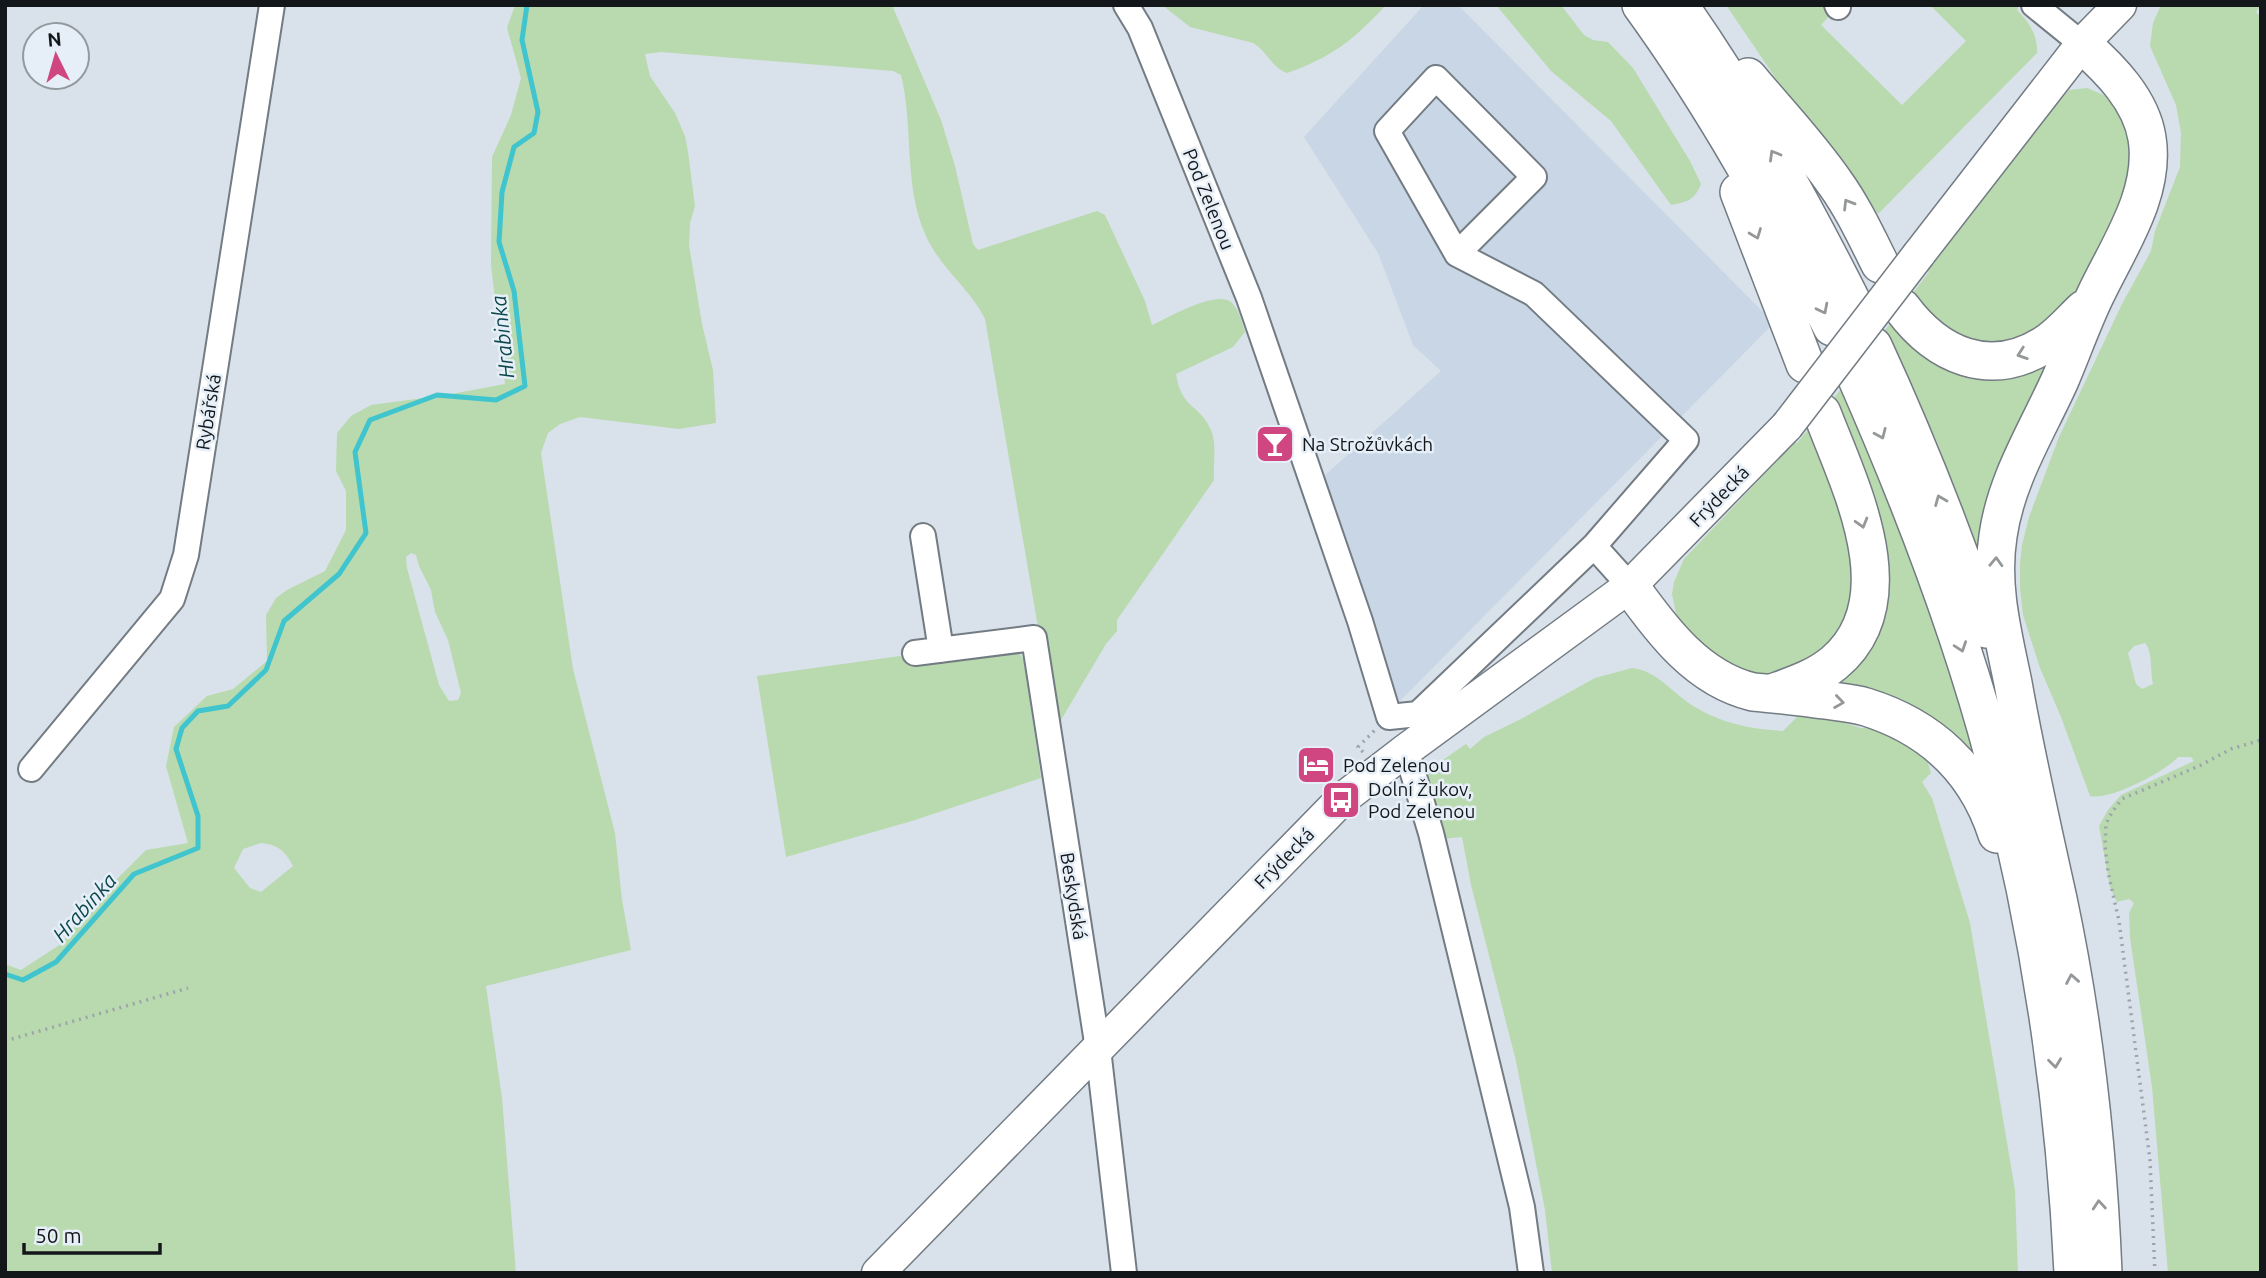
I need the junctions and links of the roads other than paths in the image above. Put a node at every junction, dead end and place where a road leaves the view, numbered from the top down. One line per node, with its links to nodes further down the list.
1 (272, 5): 23 (street, Rybářská)
2 (1126, 5): 17 (street, Pod Zelenou)
3 (1641, 5): 8 (highway)
4 (1679, 5): 8 (highway, one-way to 4)
5 (1688, 5): 11 (highway, one-way to 5)
6 (2034, 5): 9 (street)
7 (2120, 5): 9 (main road)
8 (1666, 39): 14 (highway, one-way to 14)
9 (2082, 44): 12 (highway); 18 (main road, Frýdecká, bridge)
10 (1457, 254): 10 (street); 17 (street)
11 (1880, 264)
12 (2094, 298): 13 (highway, one-way to 13); 24 (highway, one-way to 12)
13 (1902, 308)
14 (1805, 364)
15 (1822, 413): 21 (highway, one-way to 21)
16 (923, 536): 19 (street)
17 (1594, 546): 18 (street)
18 (1630, 586): 21 (highway); 22 (main road, Frýdecká)
19 (941, 650): 20 (street, Beskydská); 26 (street, Beskydská)
20 (915, 653)
21 (1771, 693): 25 (highway, one-way to 25)
22 (1406, 750): 26 (main road, Frýdecká); 29 (street)
23 (31, 769)
24 (2035, 799): 25 (highway, one-way to 25); 31 (highway, one-way to 24)
25 (2041, 972): 30 (highway, one-way to 30)
26 (1098, 1049): 27 (main road, Frýdecká); 28 (street, Beskydská)
27 (878, 1273)
28 (1124, 1273)
29 (1531, 1273)
30 (2073, 1273)
31 (2103, 1273)

